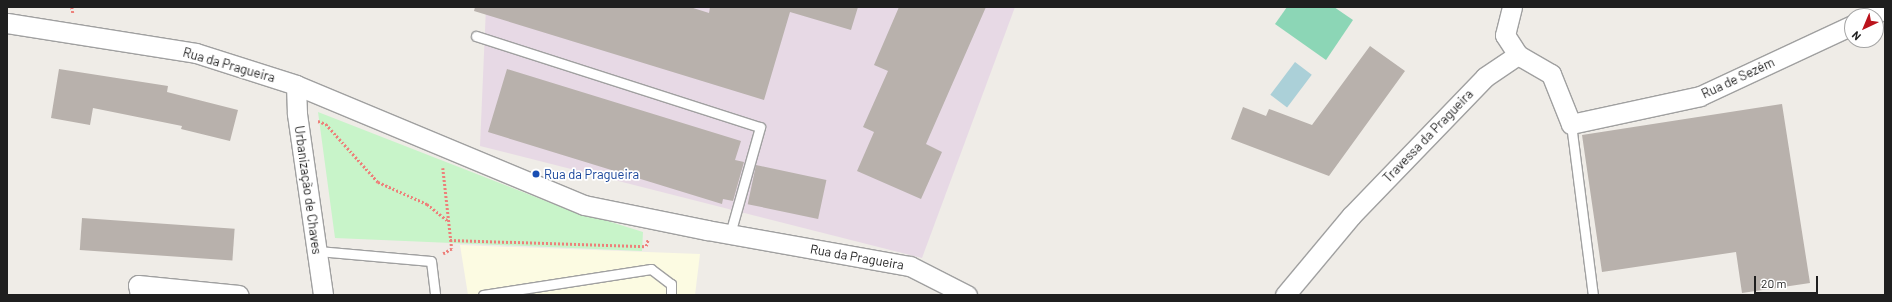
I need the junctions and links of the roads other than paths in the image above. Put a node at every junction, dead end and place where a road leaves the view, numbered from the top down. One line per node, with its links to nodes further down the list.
1 (1512, 7): 5 (street)
2 (7, 23): 6 (street, Rua da Pragueira)
3 (1844, 28): 7 (street, Rua de Sezém)
4 (476, 36): 8 (lane)
5 (1518, 55): 7 (street); 17 (street, Travessa da Pragueira)
6 (296, 85): 8 (street, Rua da Pragueira); 9 (street, Urbanização de Chaves)
7 (1570, 124): 18 (lane)
8 (730, 234): 16 (street, Rua da Pragueira)
9 (318, 251): 12 (street, Urbanização de Chaves); 13 (lane)
10 (139, 290): 11 (street)
11 (239, 295)
12 (323, 295)
13 (435, 295)
14 (483, 295): 15 (lane)
15 (671, 295)
16 (967, 295)
17 (1285, 295)
18 (1592, 295)

